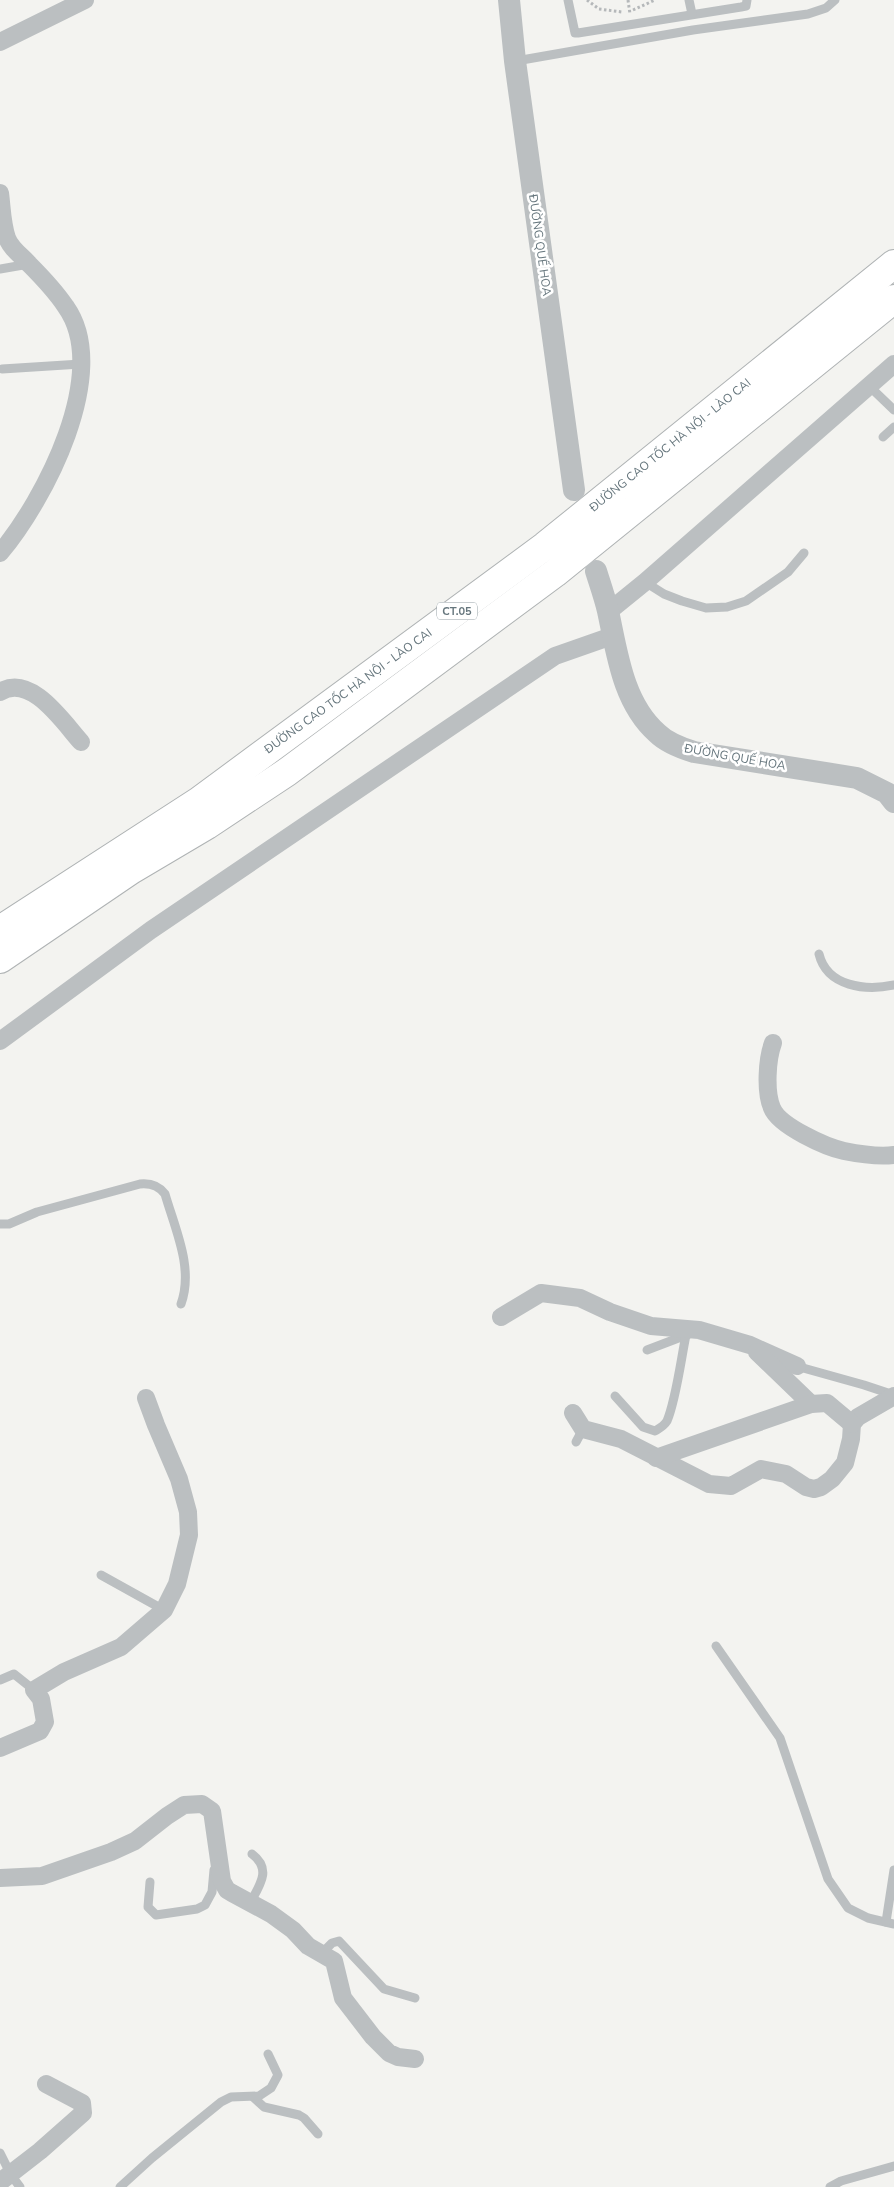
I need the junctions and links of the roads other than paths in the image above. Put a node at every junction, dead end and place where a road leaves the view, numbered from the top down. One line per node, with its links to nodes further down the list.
1 (85, 0): 8 (street)
2 (510, 0): 9 (street, ĐƯỜNG QUẾ HOA)
3 (568, 0): 7 (lane)
4 (690, 0): 7 (lane)
5 (747, 0): 7 (lane)
6 (835, 0): 9 (lane)
7 (692, 14)
8 (0, 42)
9 (515, 61): 22 (street, ĐƯỜNG QUẾ HOA)
10 (0, 193): 11 (street)
11 (29, 264): 13 (lane); 15 (street)
12 (894, 264): 32 (highway, ĐƯỜNG CAO TỐC HÀ NỘI - LÀO CAI / CT.05)
13 (0, 269)
14 (894, 299): 34 (highway, CT.05)
15 (81, 364): 17 (lane); 24 (street)
16 (894, 364): 18 (street)
17 (2, 369)
18 (868, 385): 19 (lane); 26 (street)
19 (894, 410)
20 (894, 427): 21 (lane)
21 (883, 437)
22 (574, 490)
23 (804, 553): 26 (lane)
24 (0, 554)
25 (596, 570): 27 (street, ĐƯỜNG QUẾ HOA)
26 (646, 582): 27 (street)
27 (608, 612): 28 (street, ĐƯỜNG QUẾ HOA)
28 (612, 636): 31 (street, ĐƯỜNG QUẾ HOA); 36 (street)
29 (0, 692): 30 (street)
30 (81, 742)
31 (892, 793)
32 (0, 930)
33 (819, 954): 35 (lane)
34 (0, 959)
35 (894, 985)
36 (0, 1042)
37 (773, 1043): 38 (street)
38 (894, 1155)
39 (0, 1224): 40 (lane)
40 (181, 1304)
41 (501, 1318): 42 (street)
42 (692, 1333): 43 (street); 44 (lane); 47 (lane)
43 (750, 1345): 45 (street); 46 (street)
44 (647, 1350)
45 (797, 1366): 46 (lane); 48 (lane)
46 (776, 1378): 50 (street)
47 (615, 1396)
48 (894, 1396): 52 (street)
49 (146, 1398): 55 (street)
50 (811, 1404): 52 (street); 53 (street)
51 (573, 1413): 53 (street)
52 (852, 1424): 53 (street)
53 (656, 1458)
54 (102, 1575): 55 (lane)
55 (164, 1610): 58 (street)
56 (716, 1646): 66 (lane)
57 (0, 1680): 58 (lane)
58 (34, 1690): 59 (street)
59 (0, 1748)
60 (202, 1804): 63 (street); 64 (lane); 65 (street)
61 (252, 1854): 65 (lane)
62 (894, 1870): 66 (lane)
63 (0, 1878)
64 (150, 1882)
65 (250, 1903): 67 (street)
66 (890, 1923)
67 (322, 1954): 68 (lane); 70 (street)
68 (415, 1998)
69 (268, 2054): 72 (lane)
70 (416, 2059)
71 (46, 2084): 76 (street)
72 (253, 2097): 73 (lane); 77 (lane)
73 (318, 2134)
74 (0, 2153): 76 (lane)
75 (894, 2166): 78 (lane)
76 (10, 2182)
77 (120, 2187)
78 (830, 2187)

